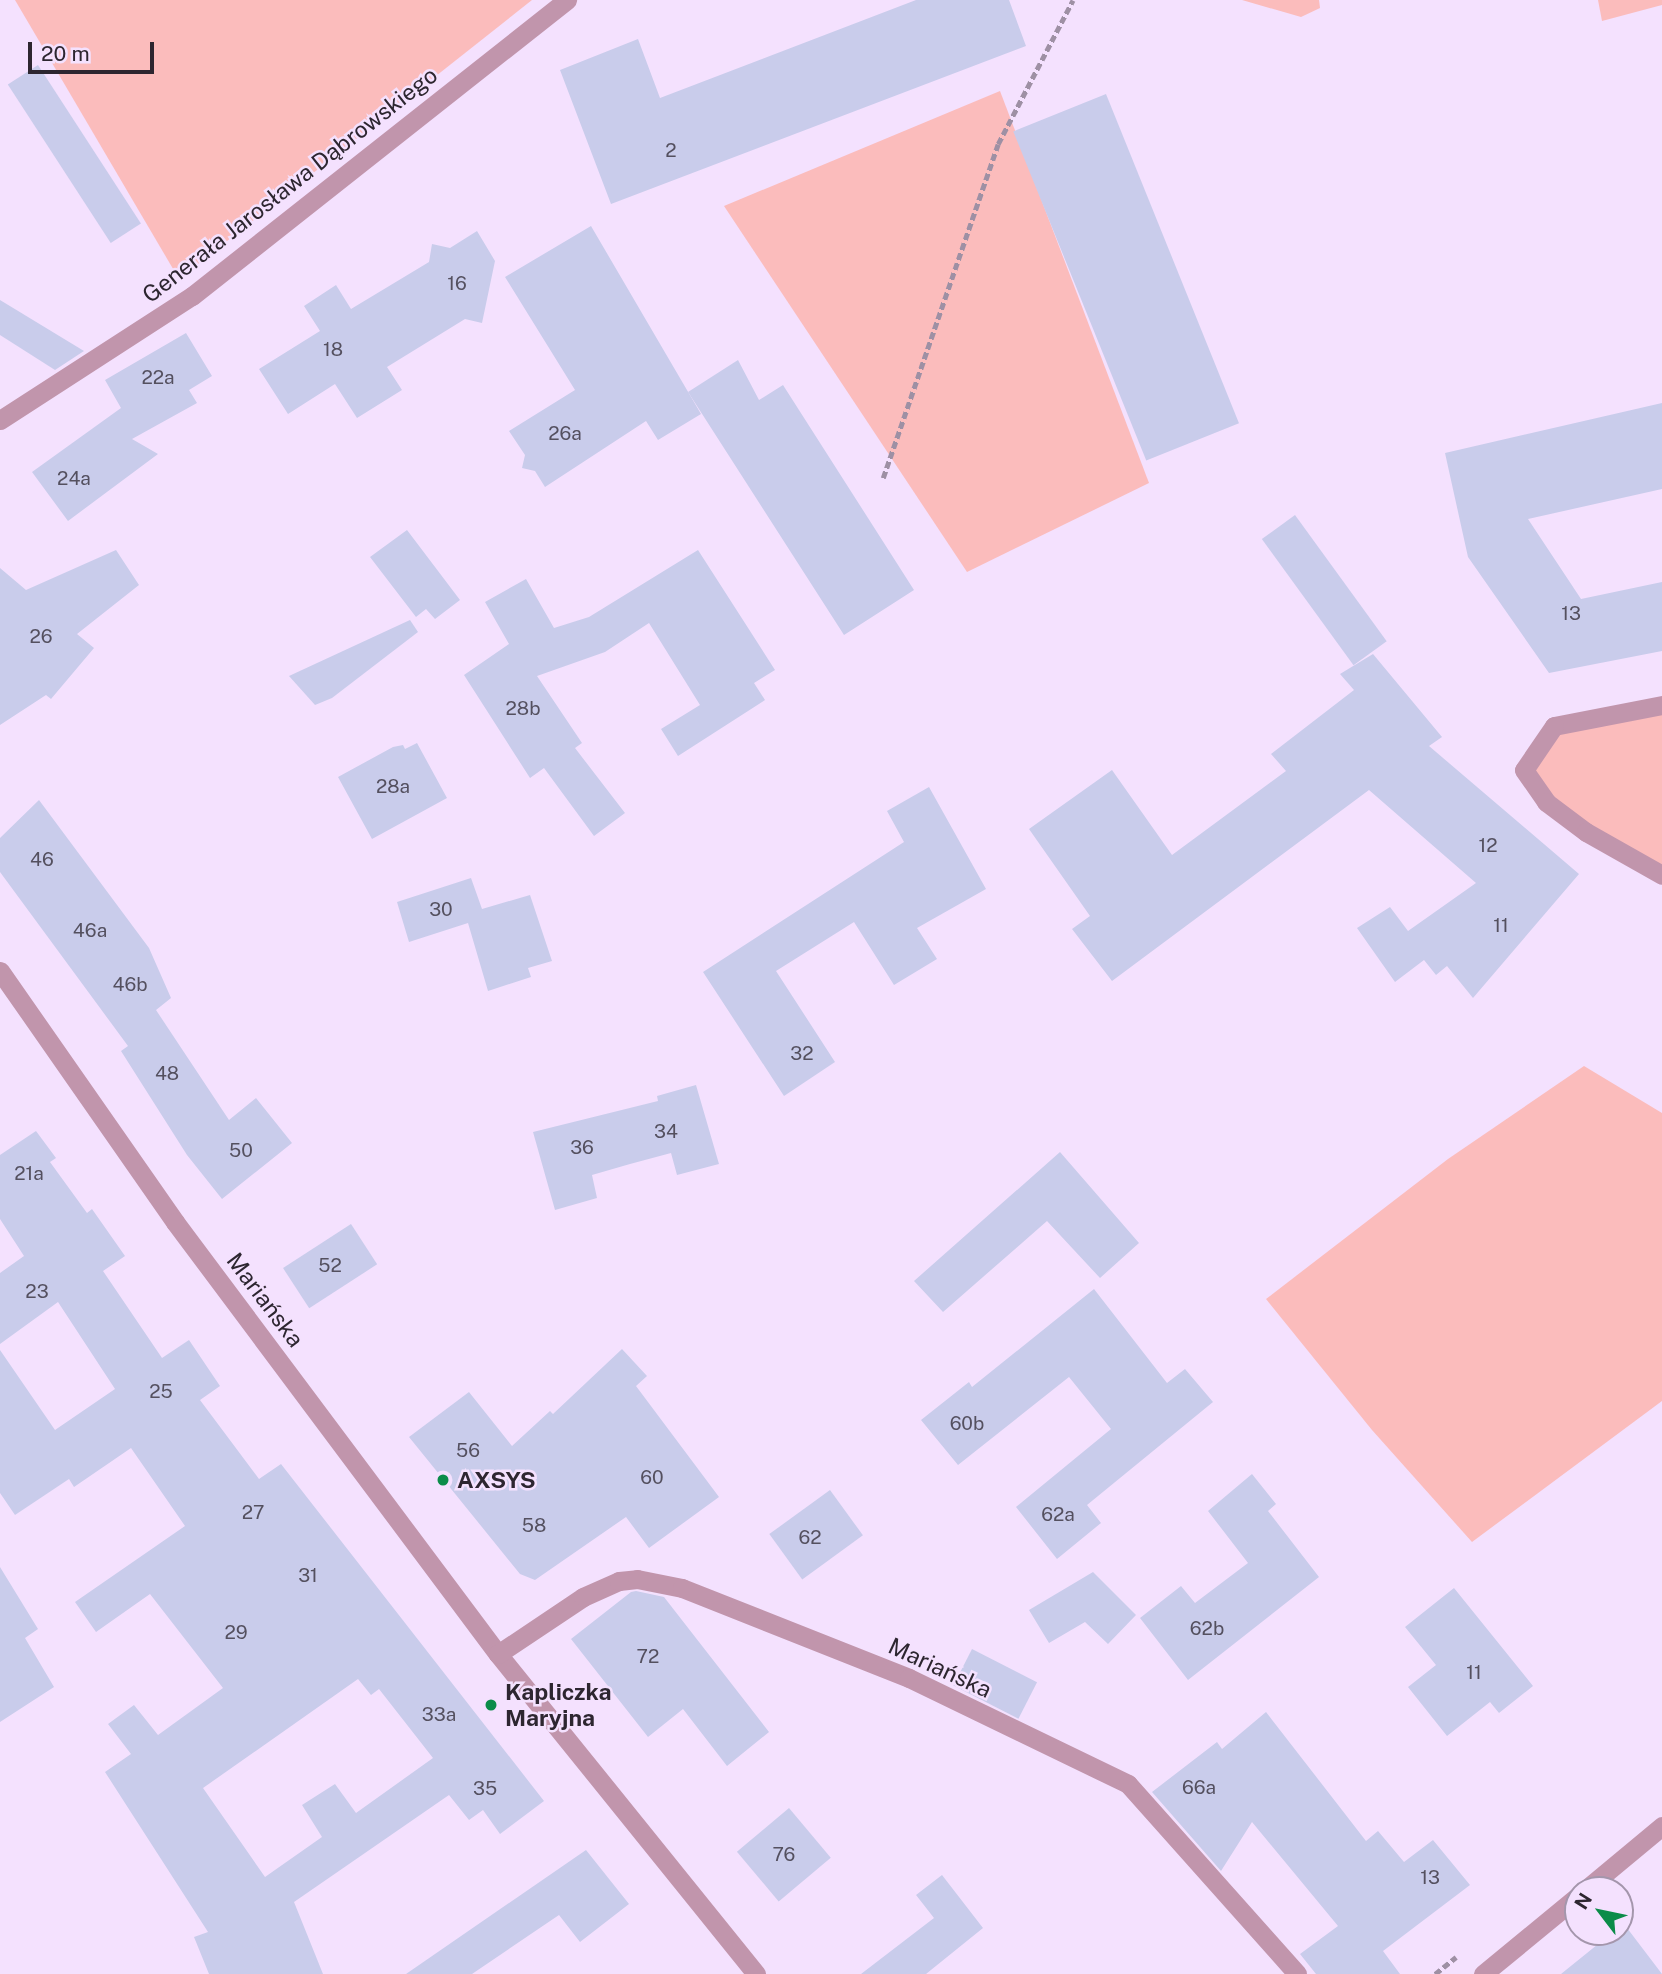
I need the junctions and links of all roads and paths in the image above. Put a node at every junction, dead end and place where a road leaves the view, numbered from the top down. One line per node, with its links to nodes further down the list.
1 (567, 0): 3 (street, Generała Jarosława Dąbrowskiego)
2 (1073, 0): 4 (path)
3 (0, 420)
4 (883, 478)
5 (1662, 705): 6 (street)
6 (1662, 875)
7 (0, 971): 8 (street, Mariańska)
8 (498, 1654): 12 (street, Mariańska); 13 (street, Mariańska)
9 (1662, 1826): 10 (street)
10 (1602, 1876)
11 (1564, 1907): 14 (street)
12 (756, 1974)
13 (1297, 1974)
14 (1483, 1974)

